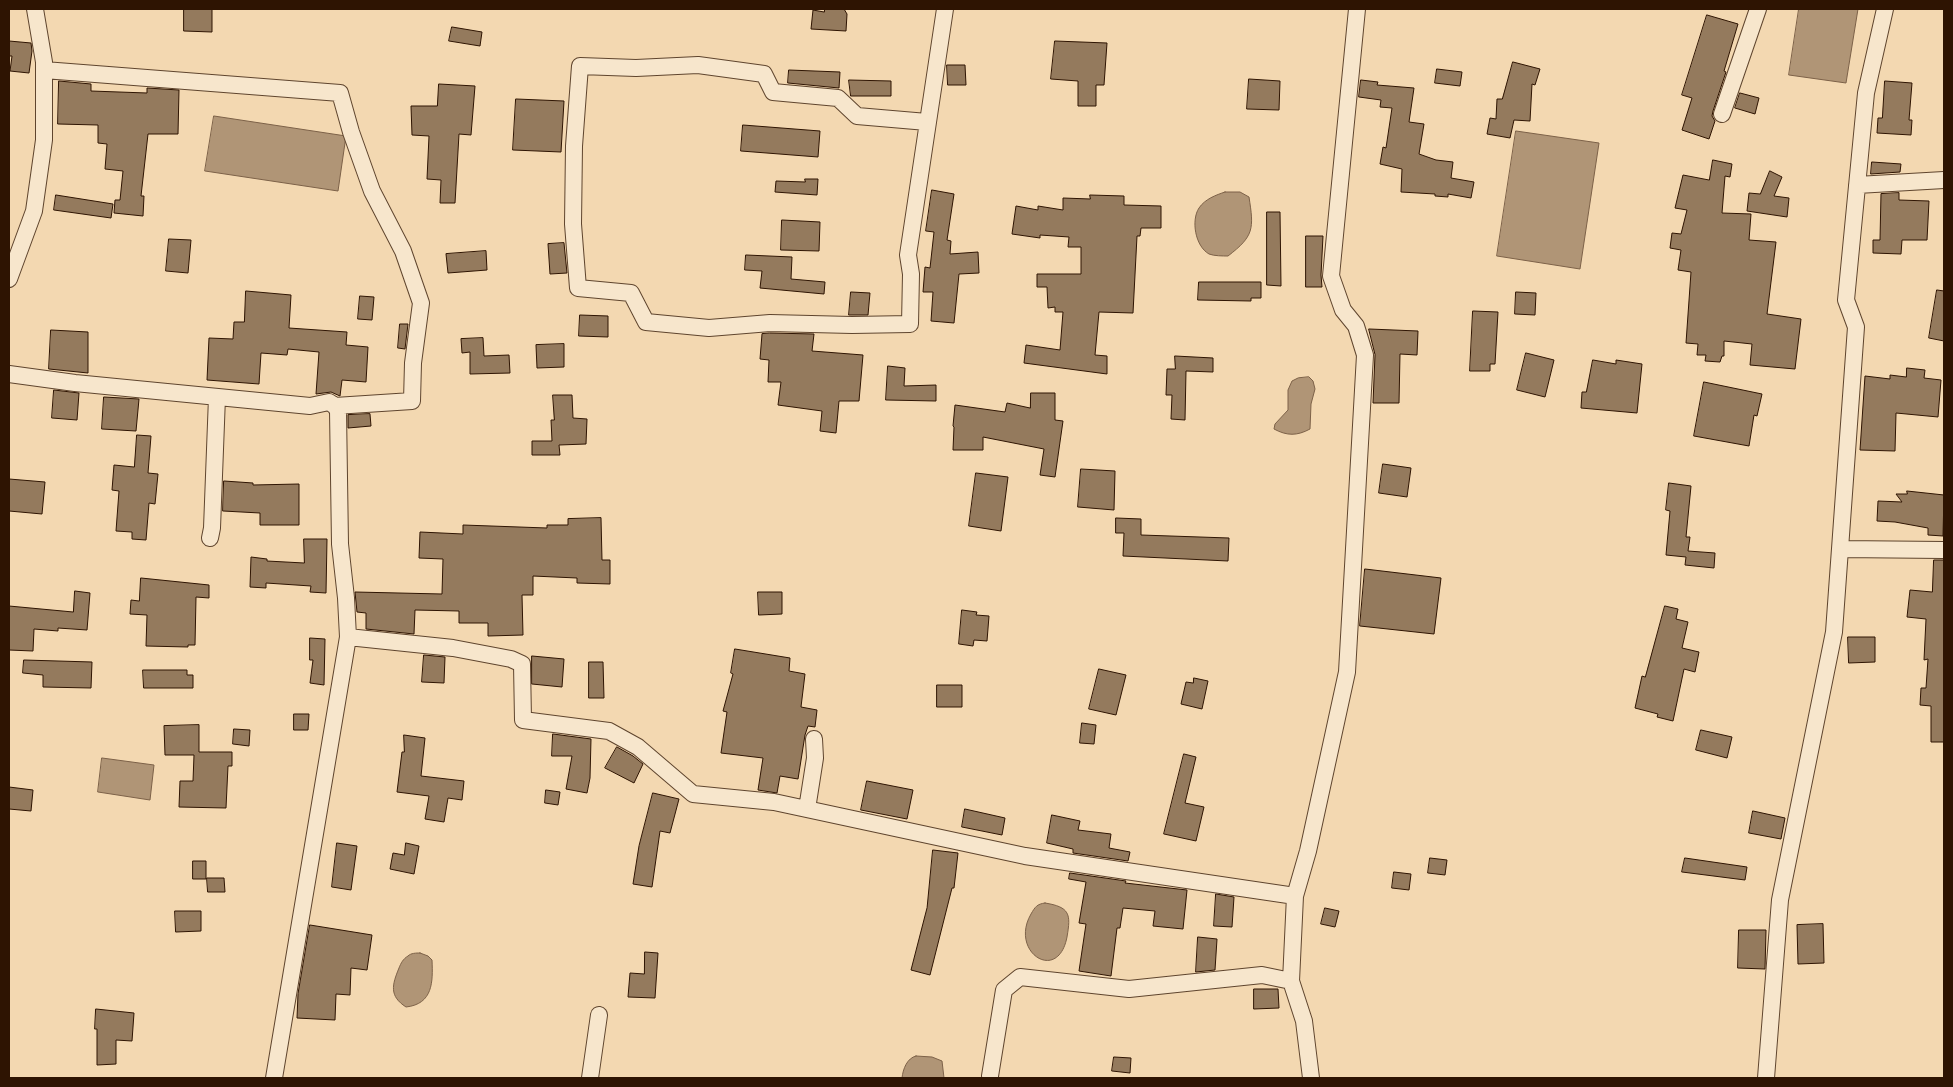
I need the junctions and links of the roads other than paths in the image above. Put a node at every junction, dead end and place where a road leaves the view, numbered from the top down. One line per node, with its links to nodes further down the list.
1 (35, 9): 6 (street)
2 (945, 9): 8 (street)
3 (1357, 9): 21 (street)
4 (1758, 9): 7 (street)
5 (1885, 9): 10 (street)
6 (44, 70): 11 (street); 14 (street)
7 (1722, 114)
8 (927, 122): 8 (street)
9 (1944, 180): 10 (street)
10 (1857, 185): 16 (street)
11 (9, 279)
12 (9, 374): 13 (street)
13 (217, 397): 14 (street); 15 (street)
14 (335, 406): 18 (street)
15 (210, 538)
16 (1840, 549): 17 (street); 28 (street)
17 (1944, 550)
18 (348, 637): 20 (street); 25 (street)
19 (814, 739): 20 (street)
20 (807, 810): 21 (street)
21 (1295, 896): 22 (street)
22 (1291, 981): 24 (street); 27 (street)
23 (599, 1015): 26 (street)
24 (990, 1076)
25 (274, 1078)
26 (590, 1078)
27 (1311, 1078)
28 (1766, 1078)

